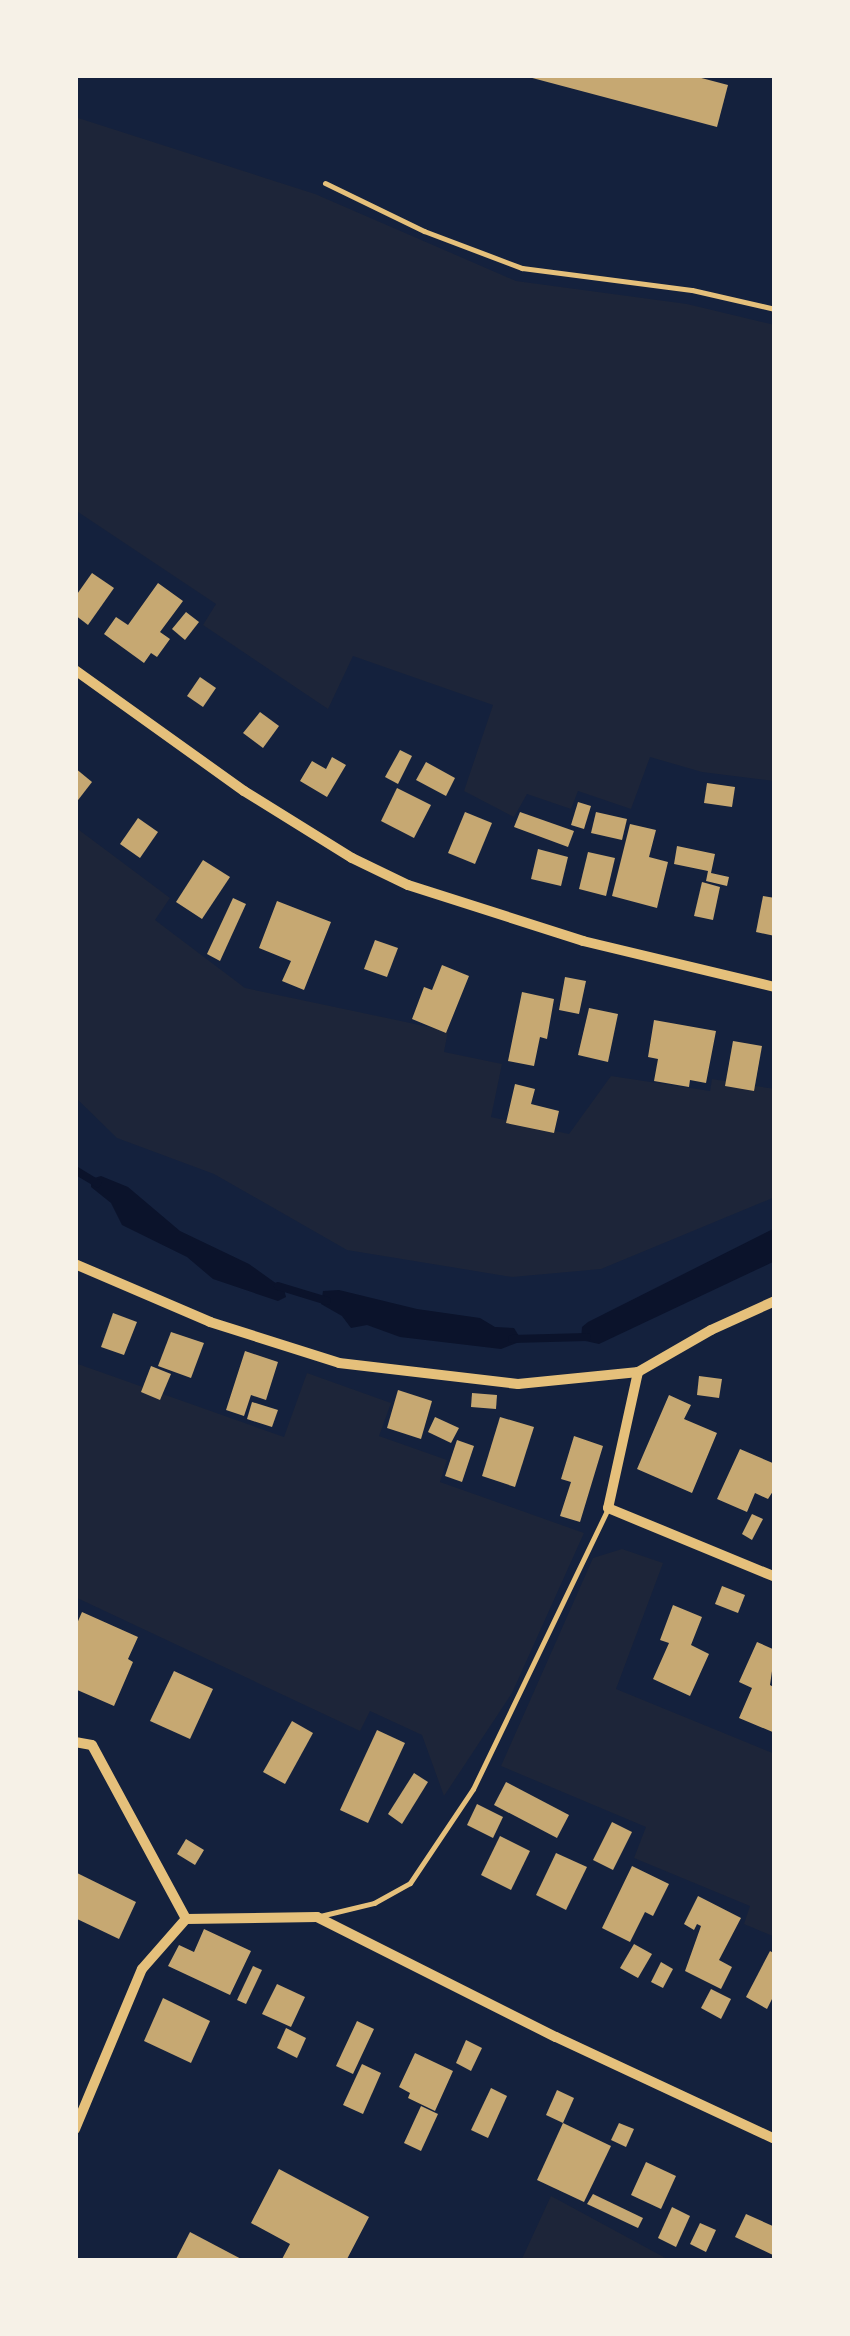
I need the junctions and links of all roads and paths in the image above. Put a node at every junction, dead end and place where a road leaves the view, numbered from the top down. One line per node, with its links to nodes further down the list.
1 (325, 183): 2 (path)
2 (775, 309)
3 (75, 670): 4 (street)
4 (775, 987)
5 (75, 1264): 7 (street)
6 (775, 1302): 7 (street)
7 (638, 1372): 8 (street)
8 (608, 1508): 9 (street); 11 (lane)
9 (775, 1577)
10 (75, 1742): 12 (street)
11 (317, 1917): 12 (street); 14 (street)
12 (186, 1919): 13 (street)
13 (75, 2129)
14 (775, 2139)

